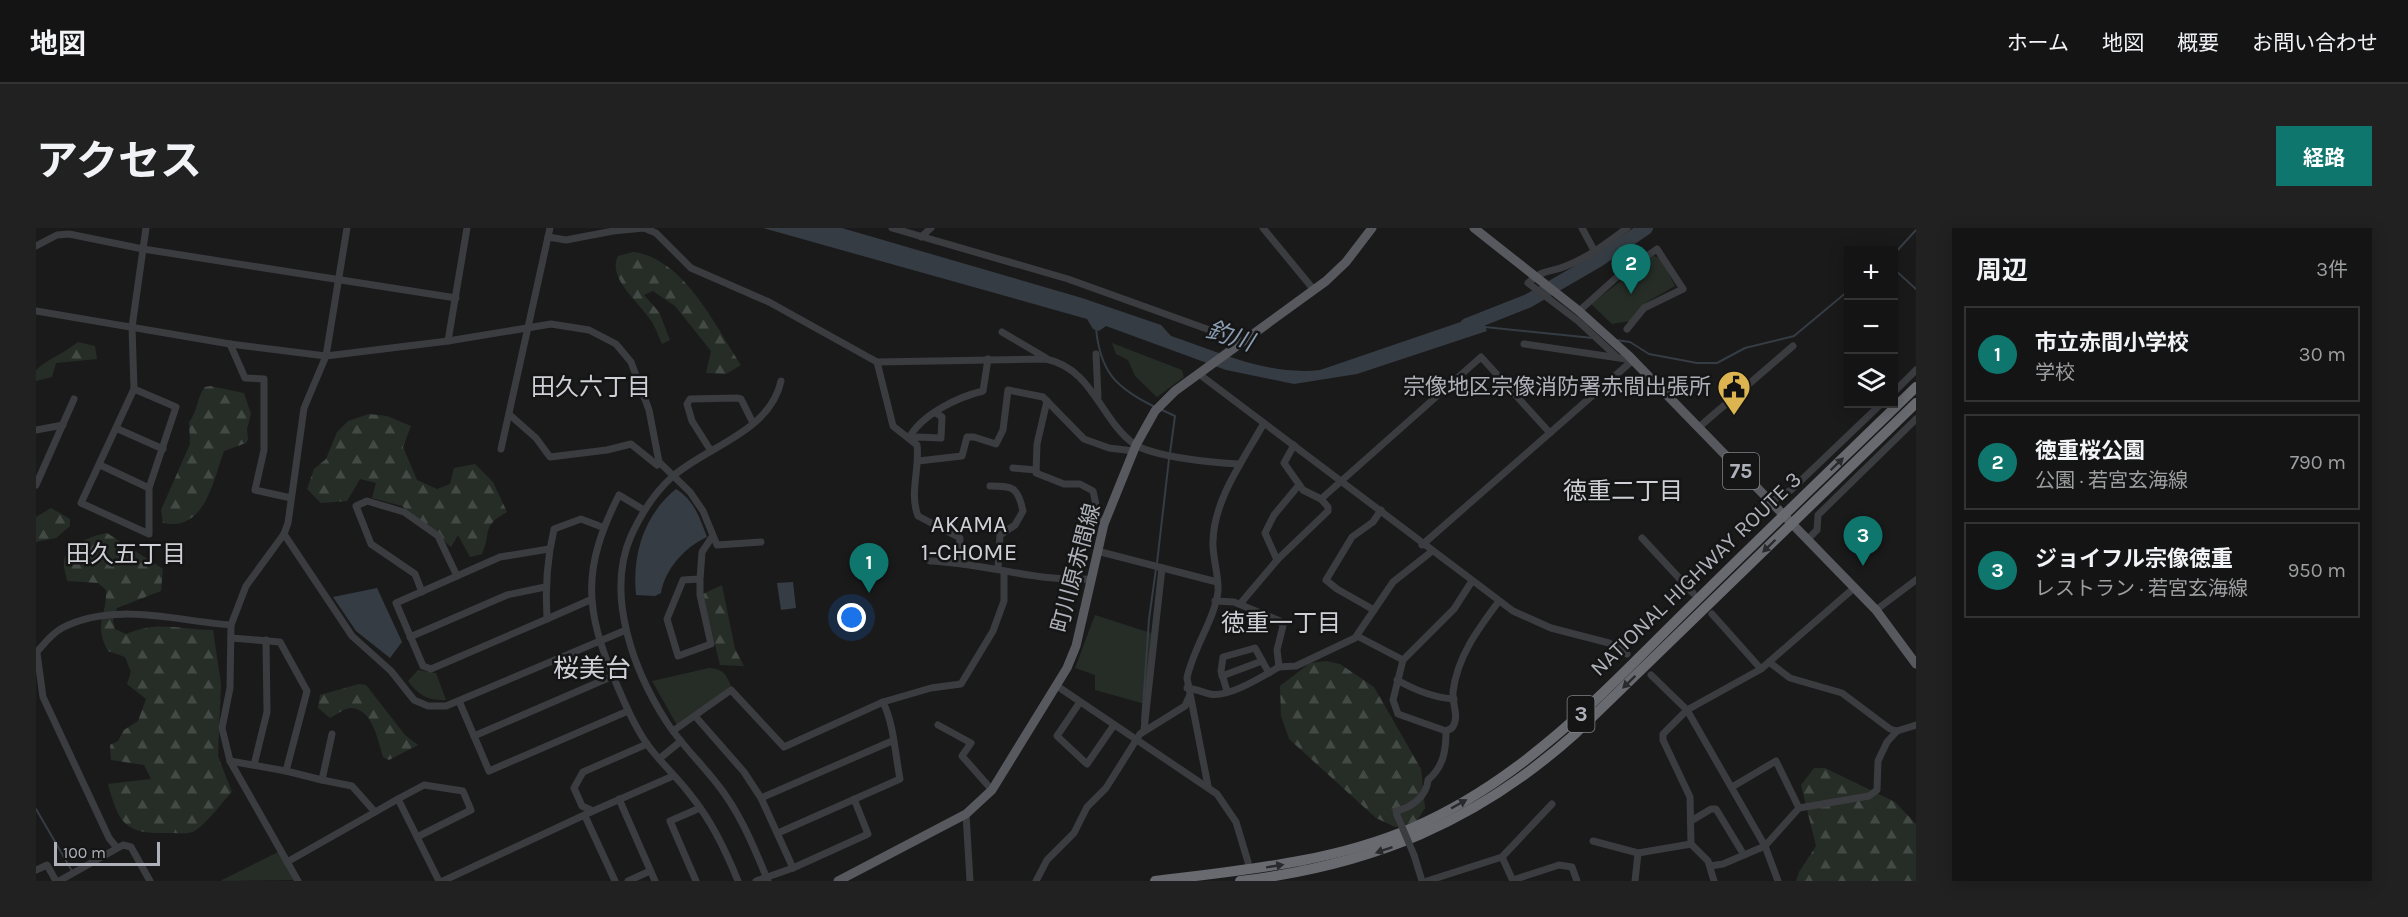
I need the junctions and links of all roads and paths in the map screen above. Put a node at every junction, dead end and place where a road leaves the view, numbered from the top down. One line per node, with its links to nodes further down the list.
1 (146, 228): 15 (street)
2 (347, 228): 18 (street)
3 (467, 228): 20 (street)
4 (550, 228): 12 (street)
5 (892, 228): 13 (street)
6 (931, 228): 13 (street)
7 (1263, 228): 19 (street)
8 (1372, 228): 19 (main road, 町川原赤間線)
9 (1474, 228): 17 (main road, 75)
10 (1582, 228): 16 (street)
11 (1628, 228): 16 (street)
12 (548, 237): 25 (street); 39 (street)
13 (921, 237): 29 (street)
14 (36, 246): 15 (street)
15 (143, 249): 18 (street); 24 (street)
16 (1595, 252): 17 (street)
17 (1535, 280): 21 (main road, 75)
18 (339, 281): 20 (street); 34 (street)
19 (1314, 290): 29 (main road, 町川原赤間線)
20 (456, 298): 28 (street)
21 (1562, 303): 22 (main road, 75); 35 (street)
22 (1579, 310): 26 (street); 36 (main road, 75)
23 (36, 311): 24 (street)
24 (132, 327): 30 (street); 45 (street)
25 (529, 330): 28 (street); 52 (street); 68 (street)
26 (1627, 330)
27 (1002, 332): 37 (street)
28 (448, 341): 34 (street)
29 (1243, 342): 41 (main road, 町川原赤間線)
30 (230, 344): 34 (street); 79 (street)
31 (1524, 344): 35 (street)
32 (1793, 346): 57 (street)
33 (1096, 354): 46 (street)
34 (326, 356): 79 (street)
35 (1617, 357): 36 (street)
36 (1631, 357): 57 (main road, 75); 60 (street)
37 (1046, 358): 38 (street); 46 (street)
38 (988, 359): 39 (street); 51 (street)
39 (876, 362): 61 (street)
40 (1916, 370): 43 (street)
41 (1199, 374): 55 (street); 63 (main road, 町川原赤間線)
42 (781, 381): 54 (street)
43 (1898, 387)
44 (1916, 387): 84 (highway, NATIONAL HIGHWAY ROUTE 3 / 3, one-way to 44)
45 (134, 389): 58 (street); 64 (street)
46 (1098, 397): 63 (street)
47 (74, 399): 56 (street)
48 (1047, 401): 63 (street); 67 (street); 72 (street)
49 (1916, 403): 85 (highway, NATIONAL HIGHWAY ROUTE 3 / 3)
50 (1877, 408): 81 (street)
51 (936, 413): 61 (street); 61 (street)
52 (510, 415): 65 (street); 68 (street)
53 (1916, 419): 91 (street)
54 (753, 423): 66 (street); 66 (street)
55 (1264, 423): 62 (street); 70 (street)
56 (63, 425): 59 (street); 75 (street)
57 (1698, 428): 81 (main road, 75)
58 (118, 429): 64 (street); 69 (street)
59 (36, 430)
60 (1550, 433): 74 (street); 93 (street)
61 (910, 439): 67 (street)
62 (1294, 445): 74 (street); 76 (street)
63 (1135, 448): 70 (street); 86 (main road, 町川原赤間線)
64 (162, 449): 78 (street)
65 (501, 449)
66 (711, 451): 73 (street)
67 (918, 461): 99 (street)
68 (659, 462): 73 (street)
69 (100, 465): 78 (street); 78 (street)
70 (1239, 465): 107 (street)
71 (1013, 468): 72 (street)
72 (1036, 470): 86 (street)
73 (672, 477): 82 (street); 89 (street)
74 (1341, 480): 80 (street); 83 (street)
75 (36, 485)
76 (1299, 485): 80 (street); 97 (street)
77 (990, 486): 101 (street)
78 (149, 489)
79 (291, 498): 88 (street)
80 (1321, 499): 97 (street)
81 (1772, 501): 84 (main road, 75)
82 (644, 510): 87 (street); 121 (street)
83 (1381, 510): 93 (street); 116 (street)
84 (1784, 514): 85 (main road, 75); 215 (highway, NATIONAL HIGHWAY ROUTE 3 / 3, one-way to 84)
85 (1793, 523): 91 (main road, 75); 216 (highway, NATIONAL HIGHWAY ROUTE 3 / 3, one-way to 216)
86 (1104, 524): 95 (main road, 町川原赤間線)
87 (603, 527): 94 (street); 112 (street)
88 (284, 534): 120 (street); 145 (street)
89 (712, 537): 92 (street); 103 (street)
90 (1642, 538): 111 (street)
91 (1808, 539): 109 (main road, 75)
92 (761, 542)
93 (1422, 545): 96 (street)
94 (549, 549): 102 (street); 108 (street)
95 (1097, 551): 100 (street); 104 (main road, 町川原赤間線)
96 (1431, 552): 106 (street); 116 (street)
97 (1277, 560): 115 (street)
98 (930, 561): 99 (street)
99 (958, 562): 101 (street)
100 (1162, 568): 107 (street); 154 (street)
101 (1001, 570): 104 (street); 146 (street)
102 (457, 576): 110 (street); 110 (street)
103 (700, 579): 103 (street)
104 (1090, 579): 140 (main road, 町川原赤間線)
105 (1916, 580): 117 (street)
106 (1472, 581): 114 (street); 129 (street)
107 (1217, 582): 113 (street)
108 (545, 587): 119 (street); 122 (street)
109 (1854, 588): 117 (main road, 75); 131 (street)
110 (422, 592): 122 (street)
111 (1693, 594)
112 (591, 600): 119 (street); 126 (street)
113 (1215, 601): 115 (street); 141 (street)
114 (1498, 601): 128 (street); 144 (street)
115 (1240, 604): 133 (street)
116 (1374, 610): 133 (street)
117 (1876, 610): 132 (main road, 75)
118 (1712, 614): 134 (street)
119 (547, 619): 122 (street)
120 (231, 625): 124 (street); 127 (street)
121 (626, 630): 126 (street); 155 (street)
122 (410, 637)
123 (1359, 637): 129 (street)
124 (231, 638): 125 (street); 165 (street)
125 (266, 640): 166 (street); 167 (street)
126 (598, 641): 137 (street); 145 (street)
127 (37, 653): 190 (street)
128 (1627, 654)
129 (1403, 660): 139 (street)
130 (1262, 661): 135 (street); 138 (street); 138 (street)
131 (1769, 662): 134 (street); 157 (street)
132 (1916, 664)
133 (1280, 667): 135 (street)
134 (1761, 669): 148 (street)
135 (1269, 673): 142 (street)
136 (1652, 675): 148 (street)
137 (613, 676): 149 (street); 159 (street)
138 (1222, 676): 142 (street)
139 (1397, 680): 144 (street); 156 (street)
140 (1057, 686): 147 (street); 172 (main road, 町川原赤間線)
141 (1187, 688): 142 (street); 143 (street)
142 (1227, 691)
143 (1189, 697): 154 (street); 170 (street)
144 (1454, 699): 156 (street)
145 (459, 701): 159 (street)
146 (883, 702): 150 (street); 162 (street)
147 (1080, 702): 151 (street); 151 (street)
148 (1687, 710): 171 (street); 184 (street)
149 (628, 711): 159 (street); 163 (street)
150 (695, 716): 155 (street); 173 (street)
151 (1114, 724): 160 (street)
152 (938, 725): 172 (street)
153 (1916, 725): 157 (street)
154 (1144, 730): 160 (street)
155 (673, 731): 161 (street)
156 (1446, 731): 217 (street, bridge)
157 (1897, 731): 179 (street)
158 (332, 734): 169 (street)
159 (474, 735)
160 (1137, 738): 170 (street); 214 (street)
161 (681, 741): 164 (street); 201 (street)
162 (892, 741): 173 (street); 176 (street)
163 (647, 744): 164 (street); 180 (street)
164 (659, 759): 168 (street)
165 (230, 761): 166 (street); 194 (street)
166 (254, 765): 167 (street)
167 (286, 771): 169 (street)
168 (673, 776): 175 (street); 178 (street)
169 (322, 780): 181 (street)
170 (1208, 786): 195 (street)
171 (1732, 787): 179 (street); 189 (street)
172 (992, 790): 182 (main road, 町川原赤間線)
173 (761, 798): 185 (street)
174 (398, 799): 181 (street); 186 (street); 186 (street)
175 (619, 799): 180 (street); 199 (street)
176 (854, 799): 185 (street); 197 (street)
177 (1552, 804): 193 (street)
178 (700, 808): 209 (street); 210 (street)
179 (1799, 808): 189 (street)
180 (593, 811): 183 (street)
181 (375, 812): 194 (street)
182 (966, 814): 212 (main road, 町川原赤間線); 213 (street)
183 (585, 816): 205 (street); 206 (street)
184 (1691, 821): 188 (street); 192 (street)
185 (778, 833): 197 (street)
186 (417, 837): 205 (street)
187 (1593, 841): 191 (street)
188 (1691, 844): 191 (street); 196 (street)
189 (1766, 846): 192 (street); 222 (street)
190 (117, 848): 200 (street); 203 (street)
191 (1638, 853): 220 (street)
192 (1744, 855): 196 (street)
193 (1502, 857): 217 (street); 218 (street)
194 (287, 862): 204 (street)
195 (1248, 862)
196 (1710, 866): 221 (street)
197 (792, 868): 201 (street)
198 (36, 870): 202 (street)
199 (650, 871): 207 (street); 208 (street)
200 (68, 879): 202 (street)
201 (768, 879): 211 (street)
202 (58, 881)
203 (150, 881)
204 (298, 881)
205 (441, 881)
206 (615, 881)
207 (628, 881)
208 (655, 881)
209 (696, 881)
210 (738, 881)
211 (756, 881)
212 (838, 881)
213 (970, 881)
214 (1036, 881)
215 (1155, 881)
216 (1240, 881)
217 (1425, 881)
218 (1513, 881): 219 (street)
219 (1577, 881)
220 (1635, 881)
221 (1714, 881)
222 (1778, 881)

